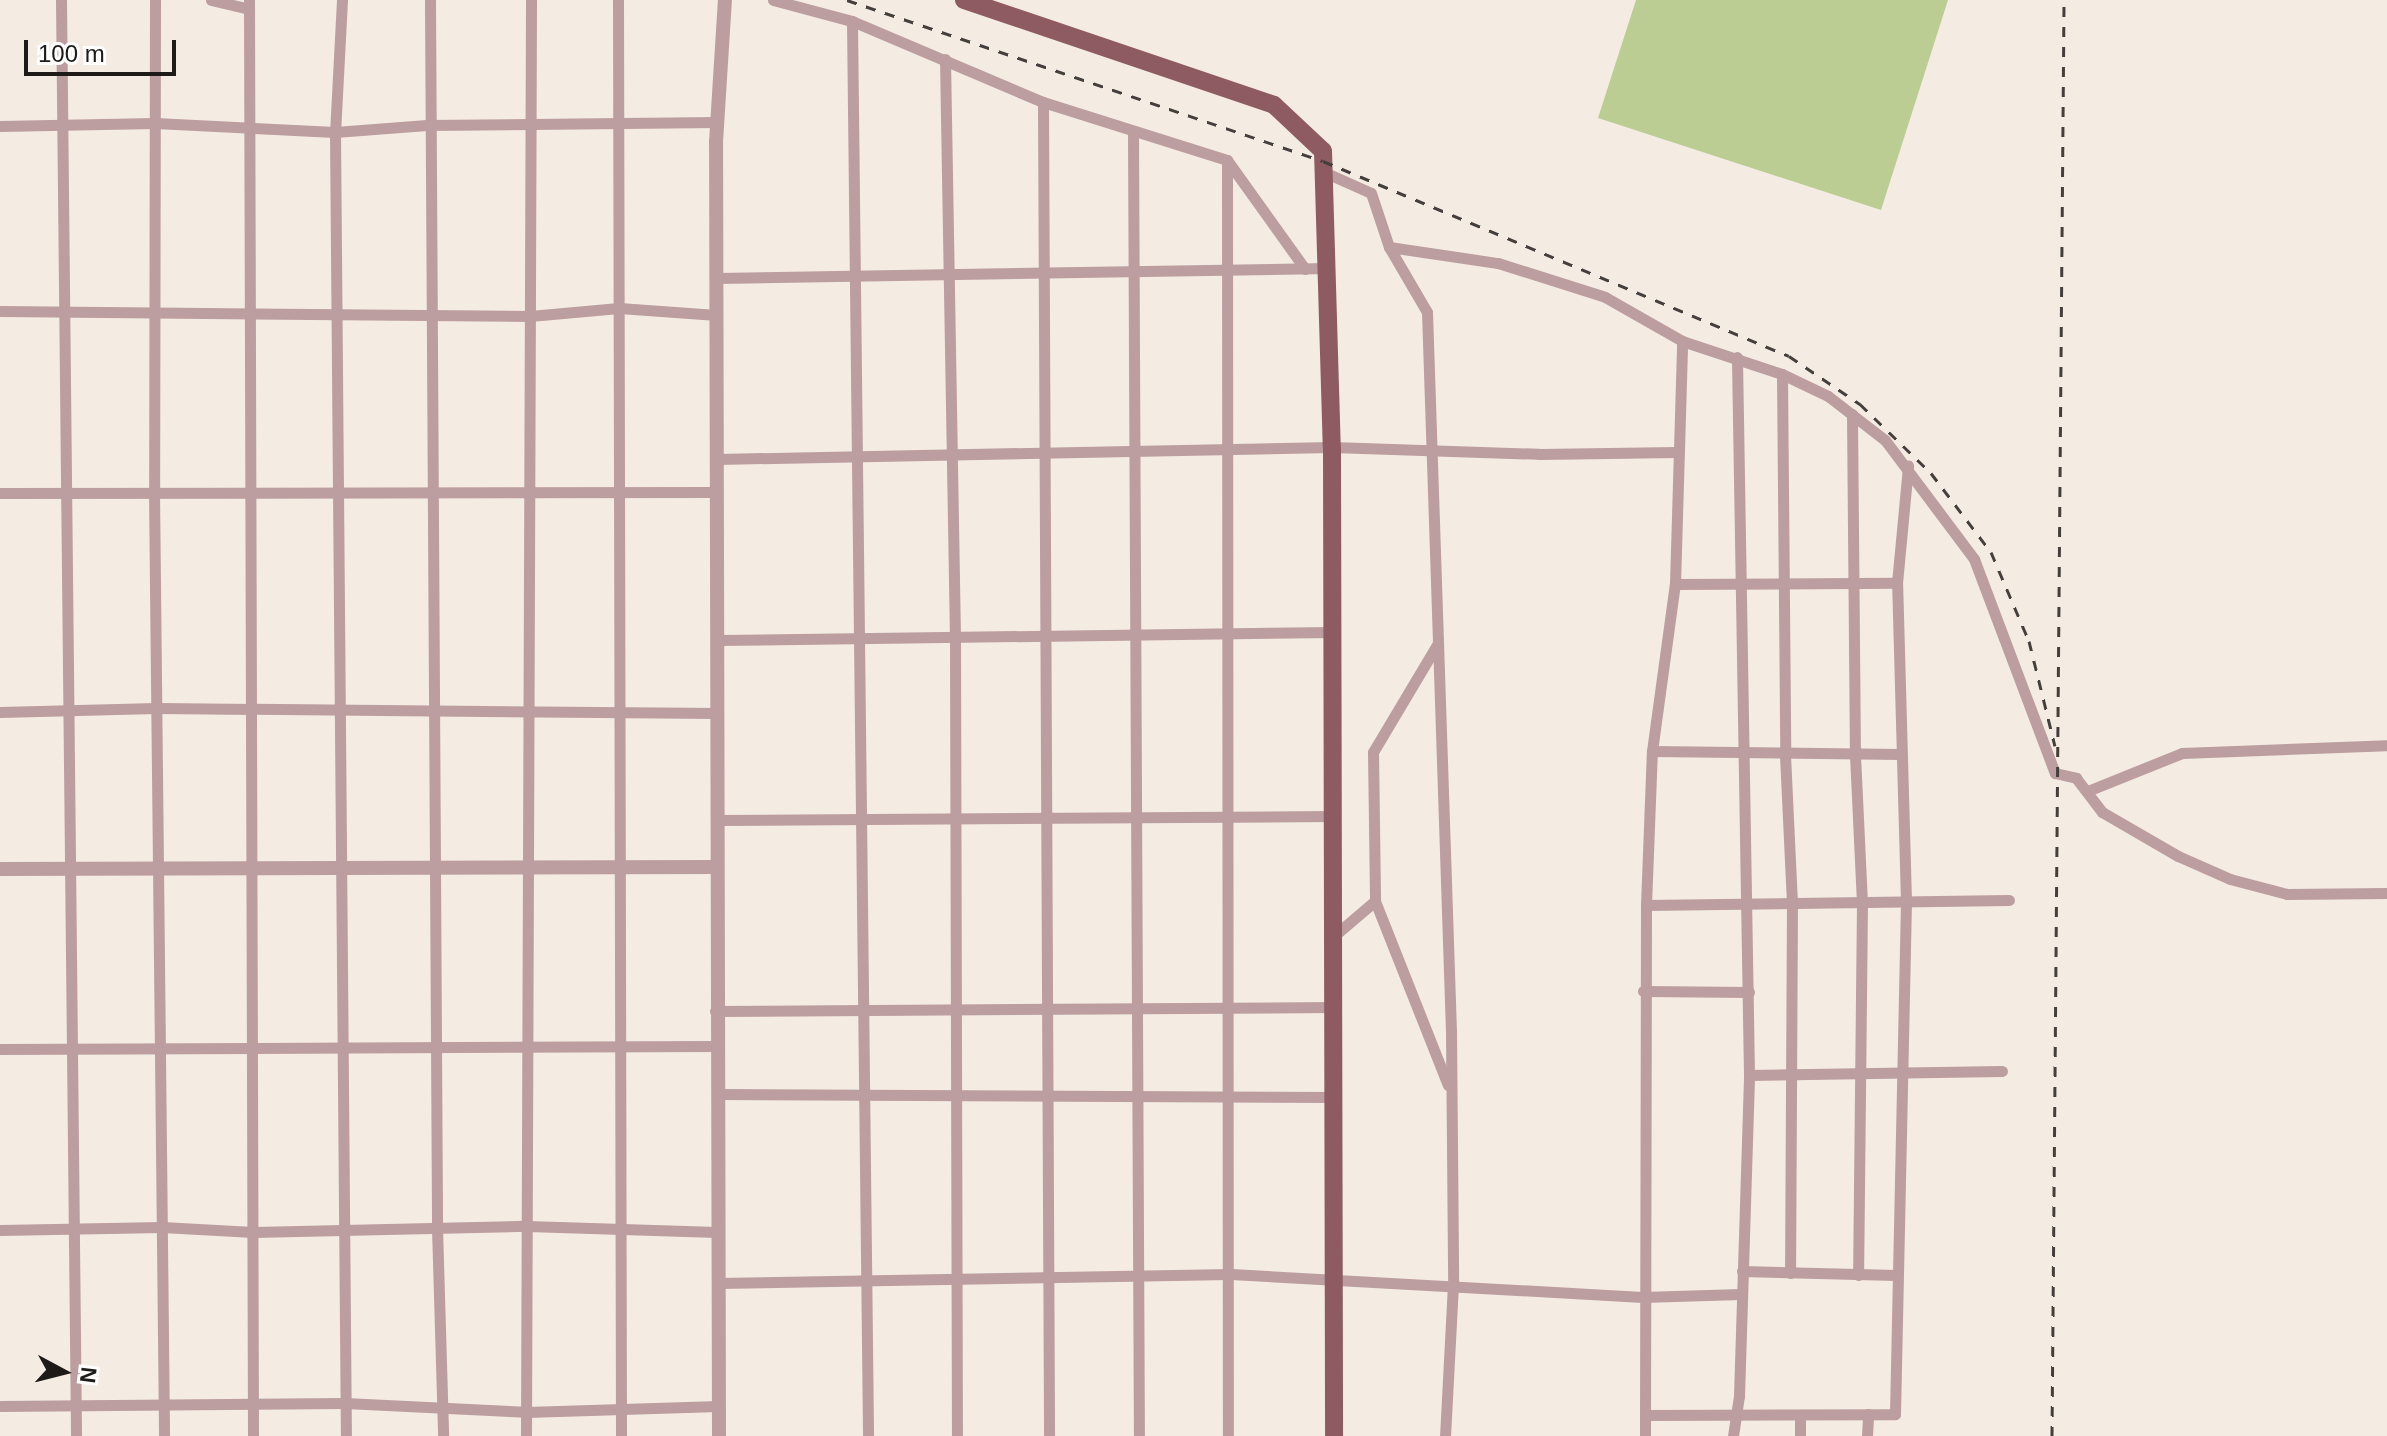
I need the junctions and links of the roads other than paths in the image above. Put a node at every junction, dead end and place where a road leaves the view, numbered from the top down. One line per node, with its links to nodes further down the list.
1 (61, 0): 19 (street)
2 (155, 0): 17 (street)
3 (211, 0): 11 (street)
4 (342, 0): 23 (street)
5 (430, 0): 20 (street)
6 (531, 0): 18 (street)
7 (618, 0): 15 (street)
8 (725, 0): 16 (street)
9 (773, 0): 12 (street)
10 (964, 0): 26 (main road)
11 (249, 5): 22 (street)
12 (852, 21): 13 (street); 34 (street)
13 (945, 59): 14 (street); 33 (street)
14 (1043, 102): 24 (street); 32 (street)
15 (619, 120): 16 (street); 18 (street); 36 (street)
16 (717, 122): 35 (street)
17 (155, 123): 19 (street); 22 (street); 42 (street)
18 (531, 123): 20 (street); 44 (street)
19 (63, 125): 21 (street); 38 (street)
20 (427, 125): 23 (street); 39 (street)
21 (0, 126)
22 (249, 130): 23 (street); 43 (street)
23 (335, 132): 40 (street)
24 (1133, 133): 25 (street); 31 (street)
25 (1227, 160): 29 (street); 30 (street)
26 (1324, 172): 27 (street); 28 (main road)
27 (1389, 247): 45 (street); 52 (street)
28 (1330, 268): 30 (street); 49 (main road)
29 (1227, 269): 30 (street); 31 (street); 50 (street)
30 (1305, 269)
31 (1132, 270): 32 (street); 51 (street)
32 (1042, 271): 33 (street); 54 (street)
33 (948, 272): 34 (street); 55 (street)
34 (852, 273): 35 (street); 56 (street)
35 (717, 278): 41 (street)
36 (619, 308): 41 (street); 44 (street); 64 (street)
37 (0, 311): 38 (street)
38 (65, 312): 42 (street); 60 (street)
39 (436, 313): 40 (street); 44 (street); 65 (street)
40 (337, 314): 43 (street); 66 (street)
41 (717, 315): 57 (street)
42 (154, 316): 43 (street); 61 (street)
43 (250, 316): 59 (street)
44 (530, 316): 67 (street)
45 (1682, 341): 46 (street); 53 (street)
46 (1737, 357): 47 (street); 71 (street)
47 (1782, 374): 48 (street); 72 (street)
48 (1852, 414): 58 (street); 68 (street)
49 (1332, 447): 50 (street); 52 (street); 73 (main road)
50 (1228, 449): 51 (street); 74 (street)
51 (1135, 451): 54 (street); 75 (street)
52 (1434, 451): 53 (street); 80 (street)
53 (1677, 452): 70 (street)
54 (1044, 453): 55 (street); 76 (street)
55 (953, 454): 56 (street); 77 (street)
56 (860, 456): 57 (street); 78 (street)
57 (717, 459): 62 (street)
58 (1908, 466): 69 (street); 96 (street)
59 (250, 490): 61 (street); 66 (street); 82 (street)
60 (66, 491): 61 (street); 63 (street); 84 (street)
61 (154, 491): 81 (street)
62 (717, 492): 64 (street); 79 (street)
63 (0, 493)
64 (619, 493): 67 (street); 88 (street)
65 (431, 494): 66 (street); 67 (street); 86 (street)
66 (338, 496): 85 (street)
67 (529, 496): 87 (street)
68 (1852, 583): 69 (street); 72 (street); 95 (street)
69 (1897, 583): 93 (street)
70 (1675, 584): 71 (street); 91 (street)
71 (1739, 584): 72 (street); 92 (street)
72 (1785, 584): 94 (street)
73 (1333, 632): 74 (street); 97 (main road)
74 (1229, 633): 75 (street); 99 (street)
75 (1139, 634): 76 (street); 98 (street)
76 (1045, 636): 77 (street); 101 (street)
77 (955, 637): 78 (street); 100 (street)
78 (862, 638): 79 (street); 102 (street)
79 (717, 640): 89 (street)
80 (1439, 640): 115 (street); 145 (street)
81 (156, 708): 82 (street); 84 (street); 112 (street)
82 (251, 711): 85 (street); 107 (street)
83 (0, 712): 84 (street)
84 (68, 712): 111 (street)
85 (340, 712): 86 (street); 108 (street)
86 (433, 713): 87 (street); 109 (street)
87 (528, 713): 88 (street); 104 (street)
88 (620, 713): 89 (street); 105 (street)
89 (717, 713): 103 (street)
90 (2387, 745): 96 (street)
91 (1652, 751): 92 (street); 120 (street)
92 (1741, 754): 94 (street); 118 (street)
93 (1900, 754): 95 (street); 116 (street)
94 (1785, 755): 95 (street); 119 (street)
95 (1855, 755): 117 (street)
96 (2090, 790): 113 (street)
97 (1334, 816): 99 (street); 121 (main road)
98 (1139, 817): 99 (street); 101 (street); 127 (street)
99 (1229, 817): 125 (street)
100 (954, 818): 101 (street); 102 (street); 129 (street)
101 (1046, 818): 126 (street)
102 (865, 819): 103 (street); 128 (street)
103 (718, 820): 106 (street)
104 (528, 867): 105 (street); 109 (street); 134 (street)
105 (620, 867): 106 (street); 131 (street)
106 (717, 867): 130 (street)
107 (251, 868): 108 (street); 112 (street); 136 (street)
108 (341, 868): 109 (street); 137 (street)
109 (434, 868): 133 (street)
110 (0, 869): 111 (street)
111 (70, 869): 112 (street); 139 (street)
112 (158, 869): 135 (street)
113 (2387, 893)
114 (2009, 900): 116 (street)
115 (1375, 901): 121 (street); 145 (street)
116 (1906, 901): 117 (street); 142 (street)
117 (1862, 902): 119 (street); 141 (street)
118 (1748, 903): 119 (street); 120 (street); 123 (street)
119 (1792, 903): 143 (street)
120 (1646, 905): 122 (street)
121 (1335, 935): 124 (main road)
122 (1643, 991): 123 (street); 175 (street)
123 (1749, 992): 144 (street)
124 (1336, 1007): 125 (street); 152 (main road)
125 (1230, 1008): 127 (street); 151 (street)
126 (1048, 1009): 127 (street); 129 (street); 149 (street)
127 (1138, 1009): 150 (street)
128 (863, 1010): 129 (street); 130 (street); 147 (street)
129 (955, 1010): 148 (street)
130 (715, 1011): 132 (street)
131 (620, 1046): 132 (street); 134 (street); 156 (street)
132 (716, 1046): 146 (street)
133 (435, 1047): 134 (street); 137 (street); 155 (street)
134 (527, 1047): 153 (street)
135 (160, 1048): 136 (street); 139 (street); 154 (street)
136 (252, 1048): 137 (street); 160 (street)
137 (343, 1048): 157 (street)
138 (0, 1049): 139 (street)
139 (72, 1049): 159 (street)
140 (2002, 1071): 142 (street)
141 (1863, 1073): 142 (street); 143 (street); 165 (street)
142 (1906, 1073): 166 (street)
143 (1793, 1074): 144 (street); 163 (street)
144 (1749, 1075): 162 (street)
145 (1451, 1093): 173 (street)
146 (717, 1094): 147 (street); 161 (street)
147 (864, 1095): 148 (street); 171 (street)
148 (954, 1095): 149 (street); 169 (street)
149 (1048, 1096): 150 (street); 168 (street)
150 (1136, 1096): 151 (street); 167 (street)
151 (1231, 1097): 152 (street); 164 (street)
152 (1336, 1097): 170 (main road)
153 (527, 1226): 155 (street); 156 (street); 184 (street)
154 (162, 1227): 159 (street); 160 (street); 176 (street)
155 (437, 1228): 157 (street); 183 (street)
156 (621, 1228): 161 (street); 182 (street)
157 (344, 1229): 160 (street); 177 (street)
158 (0, 1230): 159 (street)
159 (74, 1231): 178 (street)
160 (253, 1232): 180 (street)
161 (717, 1232): 172 (street)
162 (1742, 1271): 163 (street); 174 (street)
163 (1790, 1273): 165 (street)
164 (1231, 1274): 167 (street); 170 (street); 201 (street)
165 (1858, 1275): 166 (street)
166 (1896, 1275): 185 (street)
167 (1138, 1276): 168 (street); 200 (street)
168 (1051, 1277): 169 (street); 199 (street)
169 (957, 1279): 171 (street); 198 (street)
170 (1337, 1279): 173 (street); 202 (main road)
171 (865, 1281): 172 (street); 197 (street)
172 (717, 1283): 181 (street)
173 (1453, 1284): 175 (street); 203 (street)
174 (1741, 1294): 175 (street); 188 (street)
175 (1642, 1297): 186 (street)
176 (164, 1403): 178 (street); 180 (street); 190 (street)
177 (345, 1403): 180 (street); 183 (street); 192 (street)
178 (75, 1404): 179 (street); 189 (street)
179 (0, 1406)
180 (253, 1406): 191 (street)
181 (719, 1406): 182 (street); 196 (street)
182 (621, 1407): 184 (street); 195 (street)
183 (442, 1408): 184 (street); 193 (street)
184 (526, 1412): 194 (street)
185 (1868, 1414): 187 (street); 207 (street)
186 (1645, 1415): 188 (street); 204 (street)
187 (1800, 1415): 188 (street); 206 (street)
188 (1733, 1416): 205 (street)
189 (76, 1436)
190 (164, 1436)
191 (253, 1436)
192 (346, 1436)
193 (443, 1436)
194 (526, 1436)
195 (621, 1436)
196 (719, 1436)
197 (868, 1436)
198 (957, 1436)
199 (1049, 1436)
200 (1139, 1436)
201 (1228, 1436)
202 (1334, 1436)
203 (1445, 1436)
204 (1645, 1436)
205 (1733, 1436)
206 (1800, 1436)
207 (1867, 1436)

